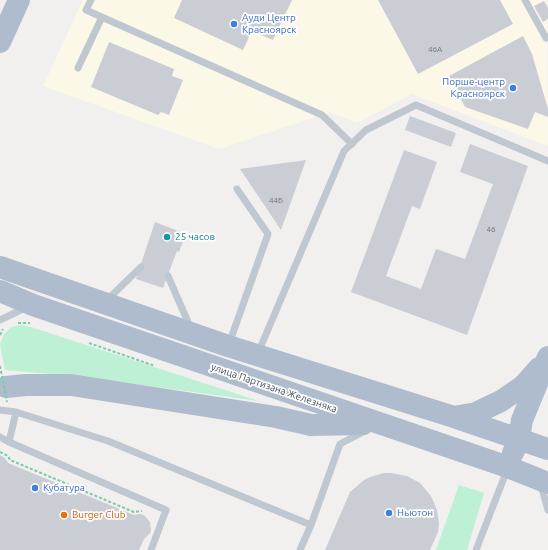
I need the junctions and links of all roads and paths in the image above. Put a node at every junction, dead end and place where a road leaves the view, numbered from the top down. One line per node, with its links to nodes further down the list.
1 (19, 0): 6 (main road)
2 (91, 0): 4 (lane)
3 (525, 0): 5 (lane)
4 (102, 17): 7 (lane); 8 (lane)
5 (548, 38)
6 (0, 42)
7 (78, 68)
8 (352, 144): 9 (lane); 24 (lane)
9 (548, 161)
10 (237, 189): 23 (lane)
11 (0, 267): 15 (main road)
12 (141, 267): 15 (lane)
13 (168, 276): 20 (lane)
14 (0, 291): 16 (main road, улица Партизана Железняка)
15 (105, 302): 20 (main road)
16 (34, 315): 17 (lane); 18 (path); 33 (main road, улица Партизана Железняка)
17 (0, 320)
18 (17, 323)
19 (3, 329): 21 (path)
20 (194, 334): 23 (main road)
21 (0, 335)
22 (85, 342): 27 (path)
23 (228, 346): 24 (main road)
24 (257, 356): 32 (main road)
25 (548, 358): 28 (main road); 32 (main road); 35 (main road)
26 (0, 366): 29 (path, bridge)
27 (157, 366)
28 (548, 393)
29 (6, 394): 33 (main road)
30 (0, 411): 31 (lane)
31 (16, 412): 36 (lane); 43 (lane)
32 (454, 417): 35 (main road)
33 (377, 424): 39 (main road, улица Партизана Железняка); 43 (lane)
34 (0, 437): 36 (lane)
35 (519, 439): 37 (main road); 39 (main road)
36 (9, 442): 44 (lane)
37 (548, 449)
38 (0, 452): 42 (path)
39 (508, 468): 40 (main road, улица Партизана Железняка); 46 (lane)
40 (544, 482): 41 (lane)
41 (548, 510)
42 (145, 512)
43 (311, 524): 45 (lane)
44 (151, 550)
45 (300, 550)
46 (476, 550)

